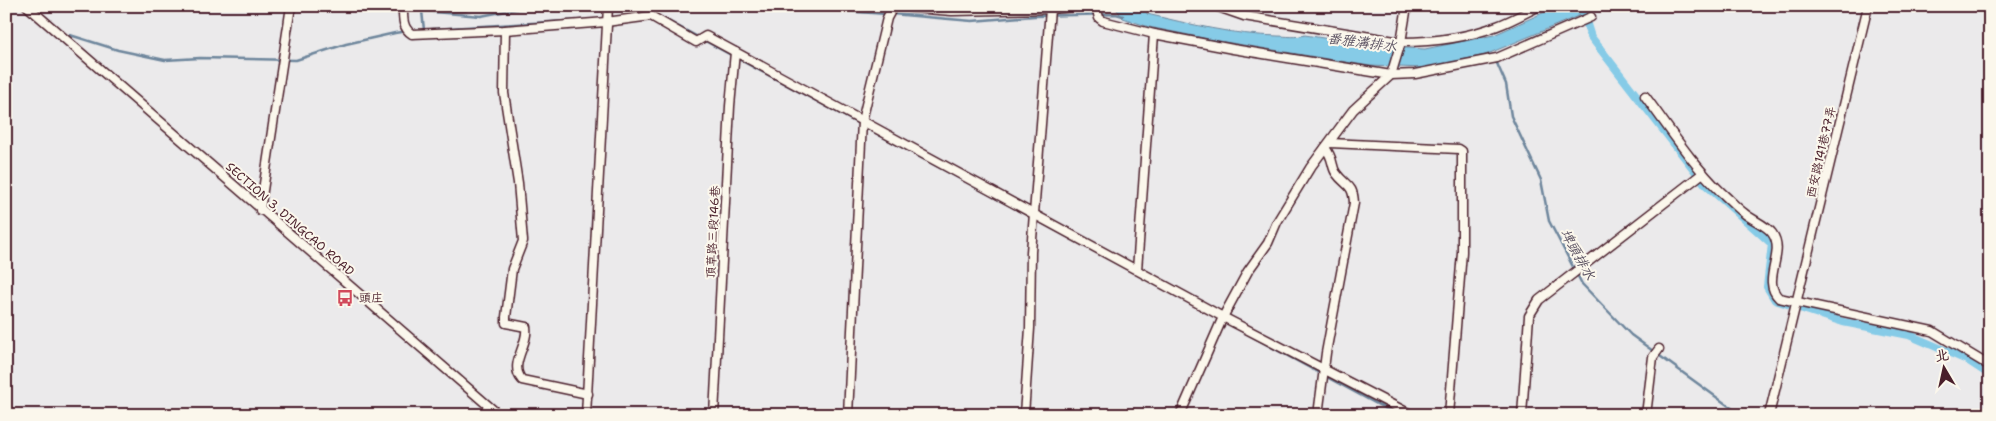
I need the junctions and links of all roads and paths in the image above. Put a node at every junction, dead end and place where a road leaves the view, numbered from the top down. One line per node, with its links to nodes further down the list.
1 (27, 6): 26 (street, SECTION 3, DINGCAO ROAD)
2 (291, 6): 26 (street)
3 (403, 6): 17 (street)
4 (453, 6): 5 (street)
5 (466, 6)
6 (608, 6): 16 (street)
7 (1086, 6): 14 (street)
8 (1215, 6): 19 (street)
9 (1407, 6): 19 (street)
10 (1539, 6): 19 (street)
11 (1868, 6): 29 (street, 西安路141巷77弄)
12 (889, 10): 14 (street); 23 (street)
13 (1097, 11): 18 (street)
14 (1049, 14): 27 (street)
15 (1591, 16): 21 (street)
16 (606, 22): 17 (street); 20 (street); 34 (street)
17 (505, 30): 34 (street)
18 (1154, 34): 21 (street); 28 (street)
19 (1401, 42): 21 (street)
20 (735, 52): 23 (street); 37 (street, 頂草路三段146巷)
21 (1391, 75): 24 (street)
22 (1645, 96): 25 (street)
23 (862, 121): 27 (street); 38 (street)
24 (1328, 146): 30 (street); 33 (street); 43 (street)
25 (1700, 175): 29 (street); 44 (street)
26 (260, 210): 35 (street, SECTION 3, DINGCAO ROAD)
27 (1034, 214): 28 (street); 39 (street)
28 (1137, 270): 30 (street)
29 (1797, 303): 32 (street); 46 (street, 西安路141巷77弄)
30 (1223, 317): 33 (street); 40 (street)
31 (1659, 348): 45 (street)
32 (1990, 366)
33 (1324, 370): 41 (street); 42 (street)
34 (588, 394): 36 (street)
35 (499, 415)
36 (586, 415)
37 (714, 415)
38 (848, 415)
39 (1024, 415)
40 (1180, 415)
41 (1318, 415)
42 (1412, 415)
43 (1450, 415)
44 (1522, 415)
45 (1646, 415)
46 (1769, 415)

